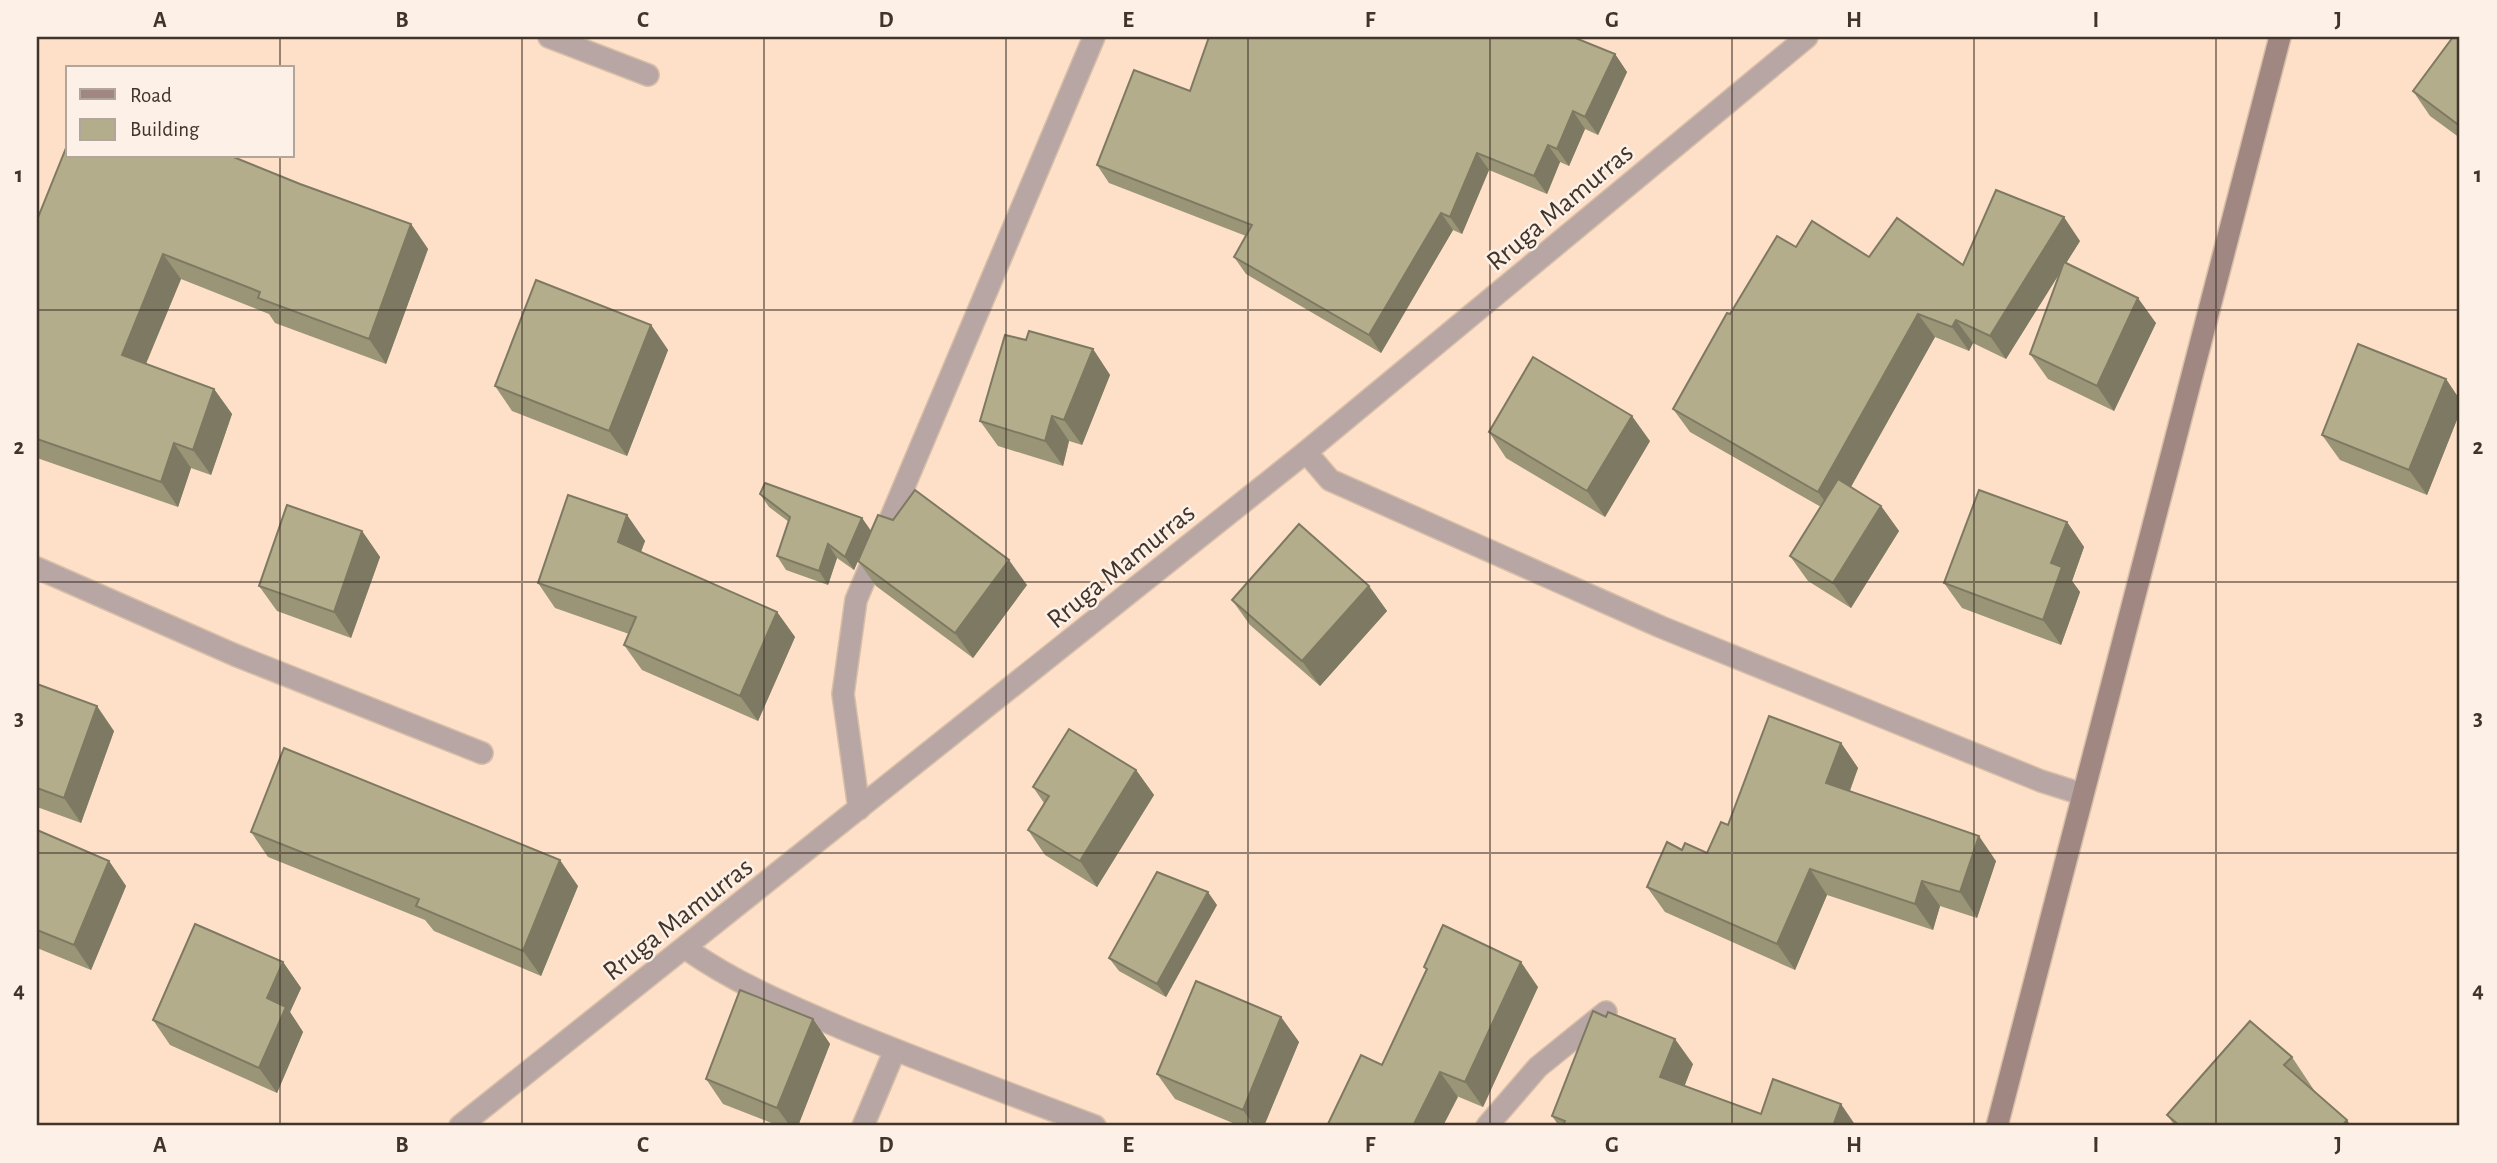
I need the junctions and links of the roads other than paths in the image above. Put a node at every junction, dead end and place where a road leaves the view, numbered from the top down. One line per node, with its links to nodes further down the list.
1 (549, 37): 5 (street)
2 (1094, 37): 10 (street)
3 (1807, 37): 6 (street, Rruga Mamurras)
4 (2280, 37): 9 (street)
5 (648, 75)
6 (1306, 452): 9 (street); 10 (street, Rruga Mamurras)
7 (37, 568): 8 (street)
8 (482, 753)
9 (2082, 794): 18 (street)
10 (859, 809): 11 (street, Rruga Mamurras)
11 (685, 948): 13 (street); 14 (street, Rruga Mamurras)
12 (1606, 1012): 17 (street)
13 (895, 1050): 15 (street); 16 (street)
14 (460, 1126)
15 (863, 1126)
16 (1096, 1126)
17 (1488, 1126)
18 (1997, 1126)

